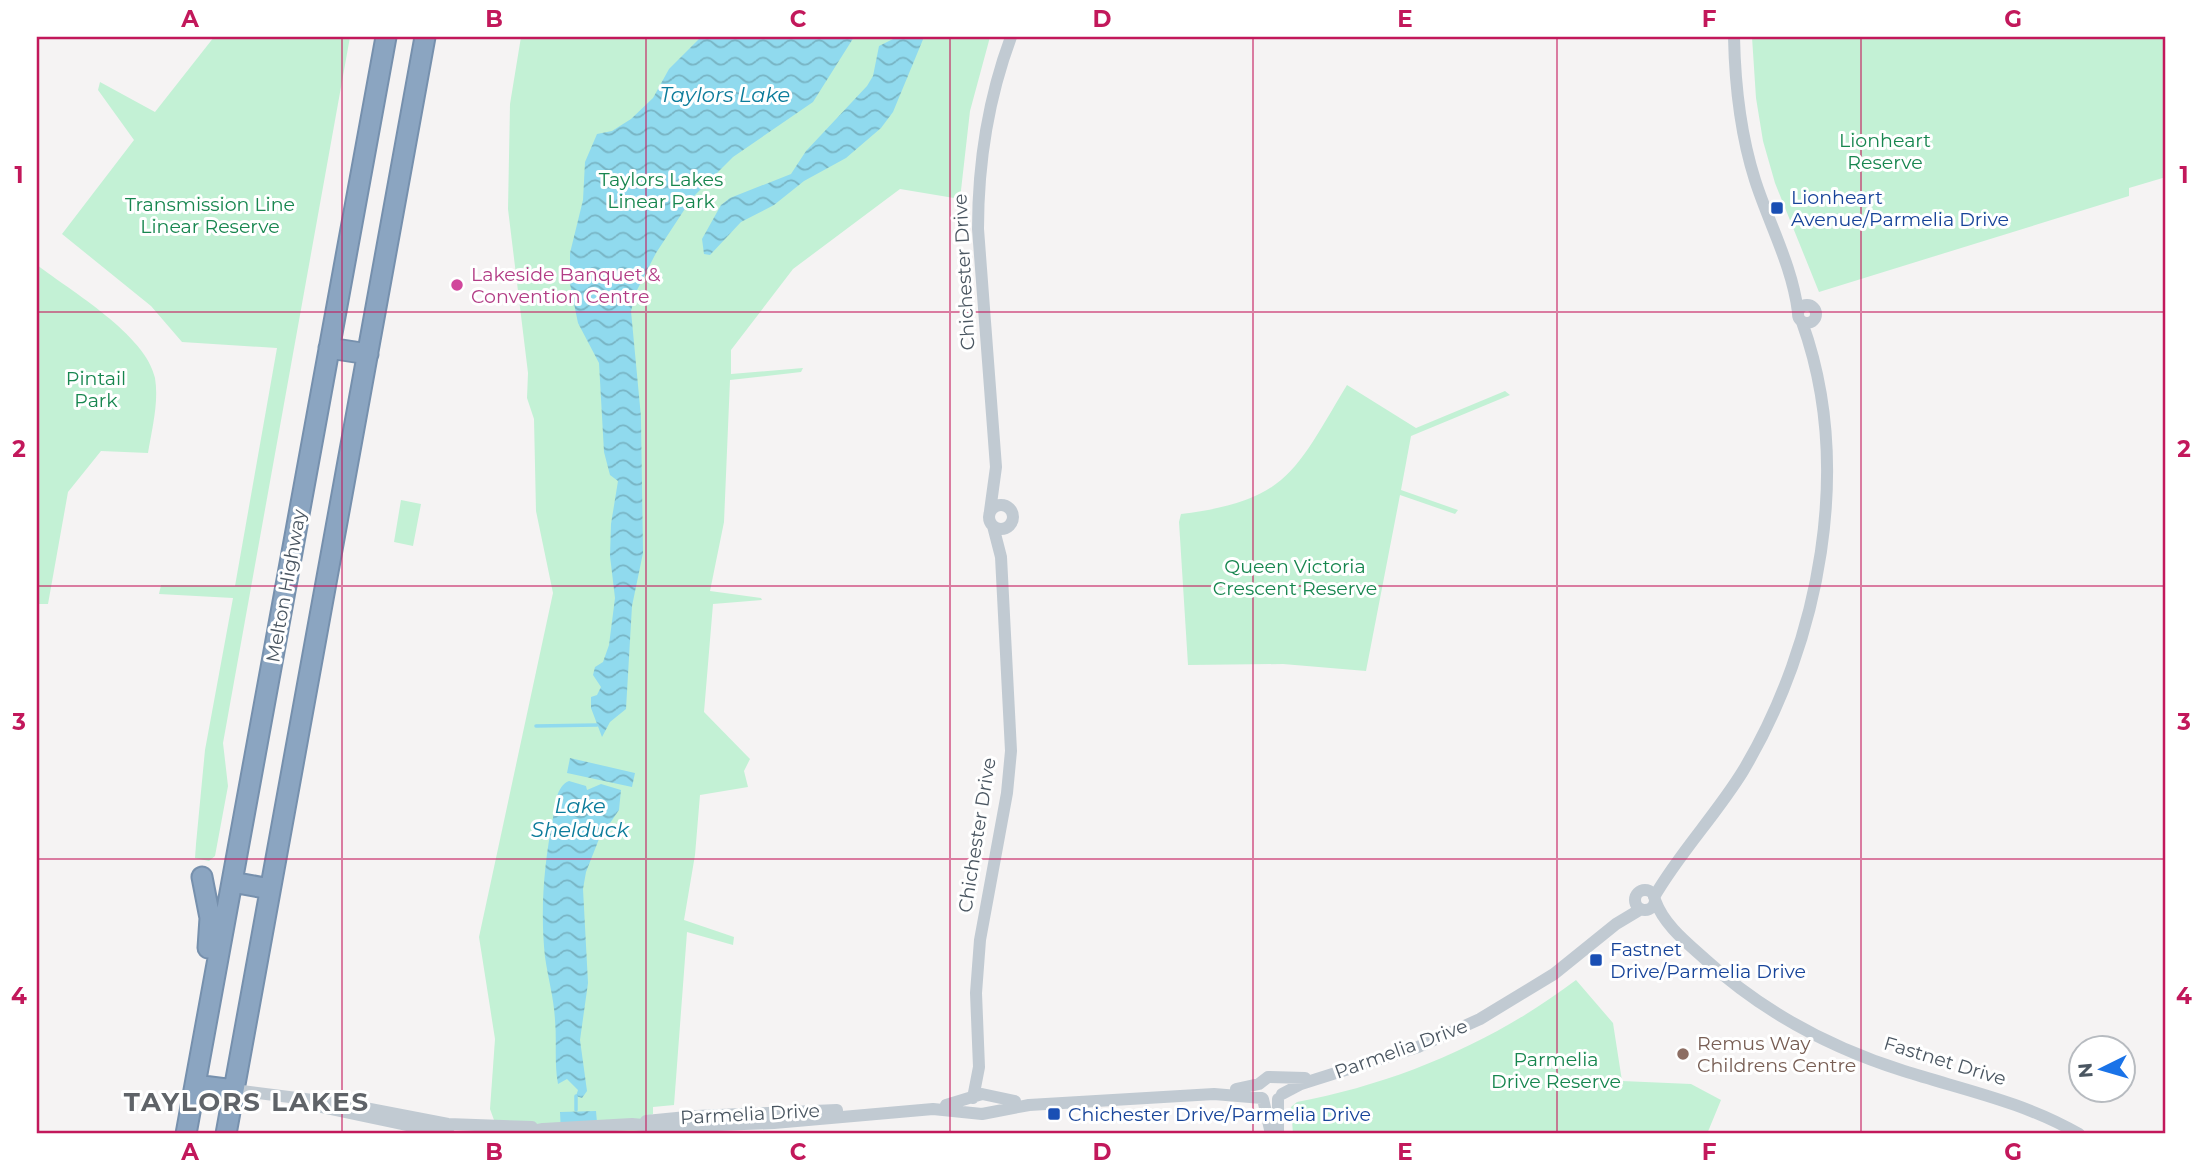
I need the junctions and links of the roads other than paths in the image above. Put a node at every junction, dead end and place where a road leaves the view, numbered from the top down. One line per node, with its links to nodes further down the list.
1 (386, 37): 5 (highway, Melton Highway)
2 (425, 37): 6 (highway, Melton Highway)
3 (1011, 37): 7 (street, Chichester Drive)
4 (1734, 37): 13 (street, Parmelia Drive)
5 (329, 348): 6 (highway); 15 (highway, Melton Highway)
6 (368, 354): 16 (highway, Melton Highway)
7 (996, 467): 8 (street, Chichester Drive); 9 (street, Chichester Drive)
8 (1007, 507): 9 (street); 10 (street)
9 (990, 511): 11 (street)
10 (1010, 524): 11 (street); 12 (street, Chichester Drive)
11 (993, 526): 12 (street, Chichester Drive)
12 (1002, 567): 21 (street, Chichester Drive)
13 (1675, 864): 17 (street, Parmelia Drive); 18 (street, Parmelia Drive)
14 (202, 877): 20 (highway)
15 (232, 882): 16 (highway); 20 (highway, Melton Highway)
16 (270, 888): 26 (highway, Melton Highway)
17 (1655, 898): 18 (street); 19 (street, Fastnet Drive)
18 (1640, 901): 19 (street, Fastnet Drive); 22 (street, Parmelia Drive)
19 (1667, 923): 42 (street, Fastnet Drive)
20 (205, 1029): 25 (highway, Melton Highway)
21 (979, 1067): 28 (street, Chichester Drive); 30 (street, Chichester Drive)
22 (1322, 1077): 23 (street, Parmelia Drive); 29 (street, Parmelia Drive)
23 (1276, 1079): 24 (street); 29 (street)
24 (1259, 1084): 27 (street, Parmelia Drive); 32 (street)
25 (195, 1085): 26 (highway, Parmelia Drive); 37 (highway, Melton Highway)
26 (234, 1090): 31 (street, Parmelia Drive); 38 (highway, Melton Highway)
27 (1214, 1094): 32 (street, Parmelia Drive); 33 (street, Parmelia Drive)
28 (989, 1097): 30 (street); 33 (street, Parmelia Drive); 35 (street)
29 (1280, 1097): 32 (street); 41 (street)
30 (973, 1098): 34 (street, Parmelia Drive); 35 (street)
31 (294, 1099): 36 (street, Parmelia Drive); 39 (street, Parmelia Drive)
32 (1262, 1099): 40 (street)
33 (1029, 1105): 35 (street, Parmelia Drive)
34 (933, 1109): 35 (street, Parmelia Drive); 36 (street, Parmelia Drive)
35 (982, 1112)
36 (520, 1131)
37 (186, 1134)
38 (226, 1134)
39 (449, 1134)
40 (1271, 1134)
41 (1278, 1134)
42 (2079, 1134)

